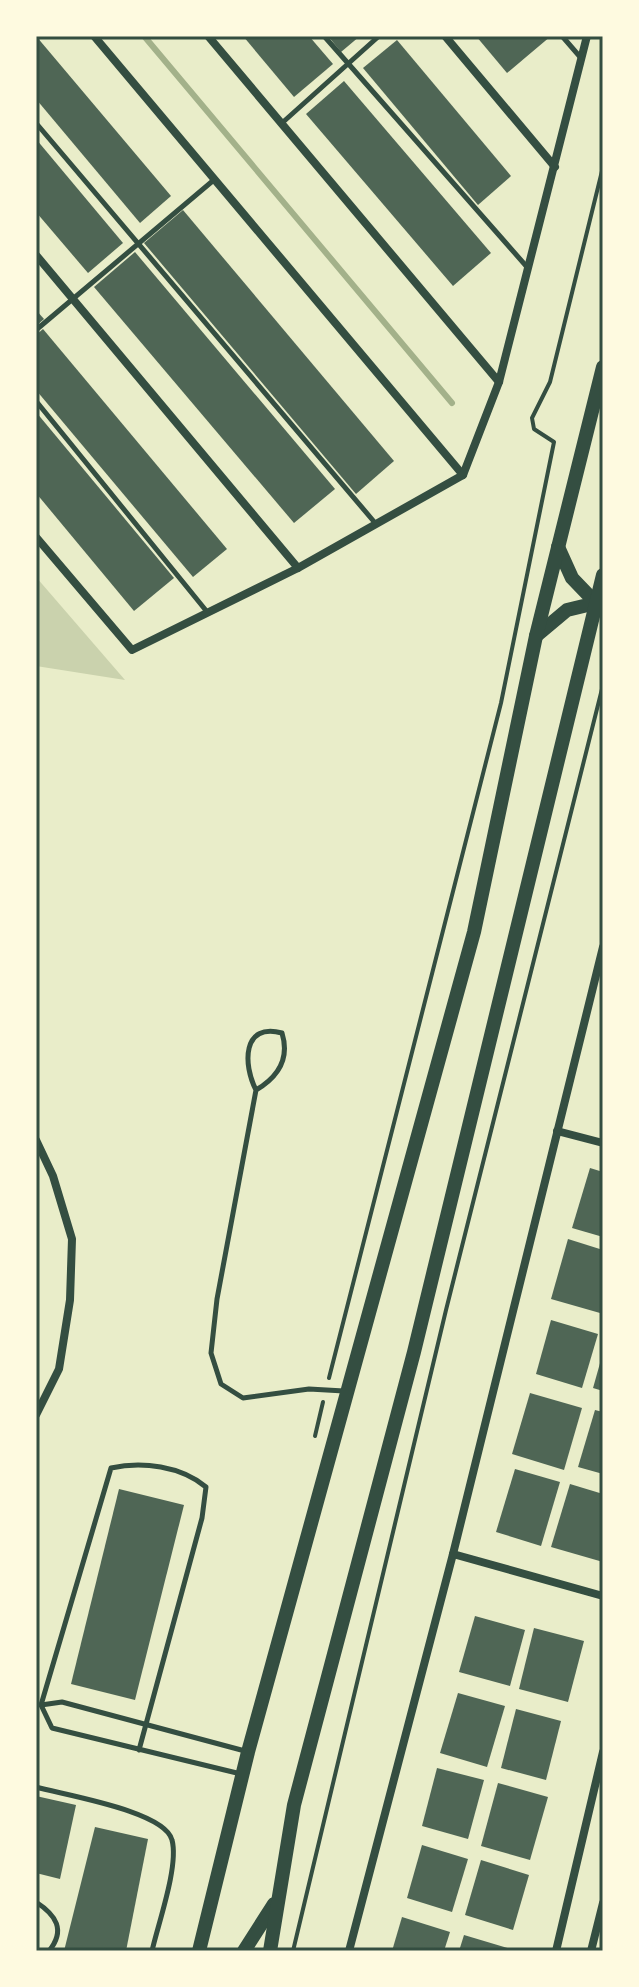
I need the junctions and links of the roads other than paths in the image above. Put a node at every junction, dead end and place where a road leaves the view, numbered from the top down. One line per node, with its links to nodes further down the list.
1 (94, 36): 13 (street)
2 (208, 36): 11 (street)
3 (324, 36): 9 (lane)
4 (379, 36): 9 (lane)
5 (445, 36): 12 (street)
6 (562, 36): 8 (lane)
7 (587, 36): 8 (street)
8 (581, 58): 12 (street)
9 (348, 64): 11 (lane); 16 (lane)
10 (36, 123): 14 (lane)
11 (281, 124): 20 (street)
12 (555, 167): 16 (street)
13 (215, 179): 14 (lane); 22 (street)
14 (138, 243): 17 (lane); 23 (lane)
15 (36, 255): 17 (street)
16 (529, 269): 20 (street)
17 (73, 299): 18 (lane); 26 (street)
18 (36, 330)
19 (603, 367): 25 (main road)
20 (499, 382): 22 (street)
21 (36, 401): 29 (lane)
22 (463, 475): 23 (street)
23 (376, 524): 26 (street)
24 (36, 537): 29 (street)
25 (558, 546): 28 (main road); 30 (main road)
26 (298, 568): 29 (street)
27 (603, 575): 28 (main road)
28 (599, 604): 30 (main road); 47 (main road)
29 (208, 613)
30 (536, 636): 36 (main road)
31 (603, 947): 33 (street)
32 (256, 1090): 32 (lane); 36 (lane)
33 (557, 1131): 35 (street); 38 (street)
34 (36, 1140): 37 (street)
35 (603, 1143)
36 (345, 1391): 43 (main road)
37 (36, 1415)
38 (453, 1554): 39 (street); 55 (street)
39 (603, 1596)
40 (41, 1705): 41 (lane); 41 (lane); 42 (lane)
41 (146, 1725): 42 (lane); 43 (lane)
42 (139, 1750): 45 (lane)
43 (248, 1752): 45 (main road)
44 (603, 1752): 56 (street)
45 (242, 1775): 52 (main road)
46 (36, 1787): 51 (lane)
47 (279, 1897): 53 (main road); 54 (main road)
48 (36, 1902): 50 (lane)
49 (603, 1903): 57 (street)
50 (49, 1951)
51 (152, 1951)
52 (199, 1951)
53 (244, 1951)
54 (270, 1951)
55 (349, 1951)
56 (556, 1951)
57 (591, 1951)

